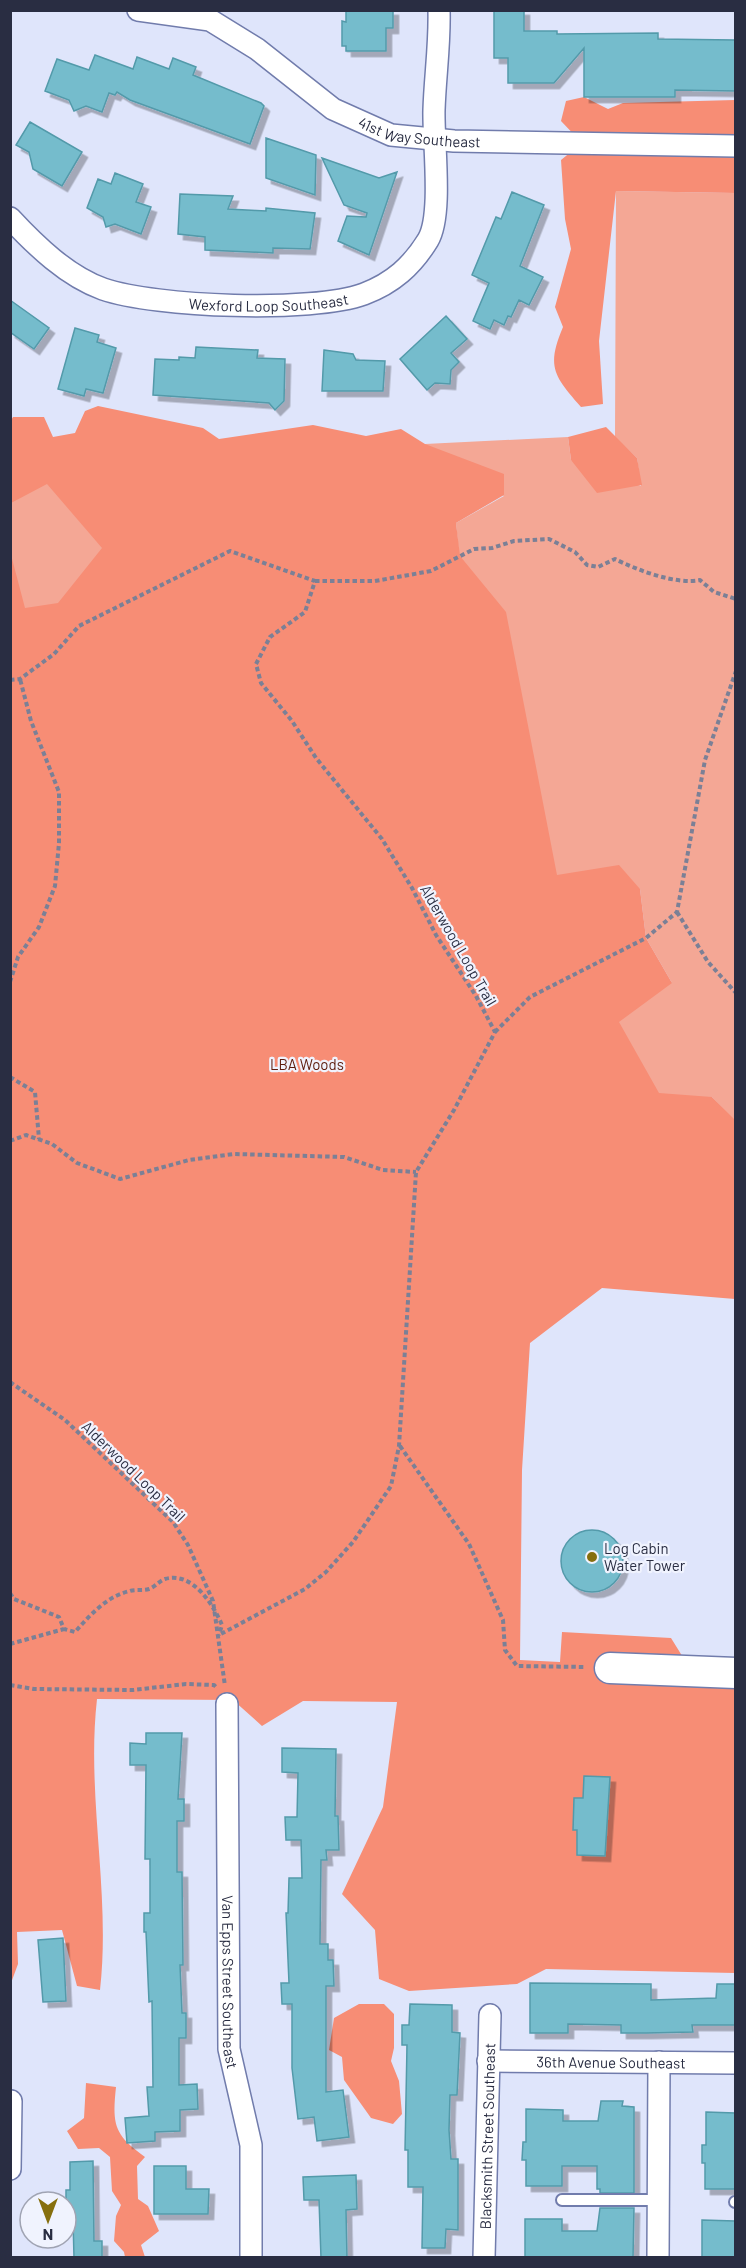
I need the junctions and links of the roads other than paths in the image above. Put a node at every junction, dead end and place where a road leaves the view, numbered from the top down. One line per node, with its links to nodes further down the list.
1 (138, 10): 3 (street, 41st Way Southeast)
2 (439, 10): 3 (street, Wexford Loop Southeast)
3 (435, 139): 4 (street, 41st Way Southeast); 5 (street, Wexford Loop Southeast)
4 (735, 146)
5 (10, 218)
6 (610, 1668): 7 (street)
7 (735, 1673)
8 (227, 1704): 17 (street, Van Epps Street Southeast)
9 (490, 2015): 10 (street, Blacksmith Street Southeast)
10 (488, 2061): 11 (street, 36th Avenue Southeast); 18 (street, Blacksmith Street Southeast)
11 (659, 2062): 12 (street, 36th Avenue Southeast); 16 (street)
12 (735, 2063)
13 (11, 2100): 14 (street)
14 (10, 2169)
15 (562, 2200): 16 (lane)
16 (658, 2200): 19 (street)
17 (251, 2258)
18 (484, 2258)
19 (658, 2258)

